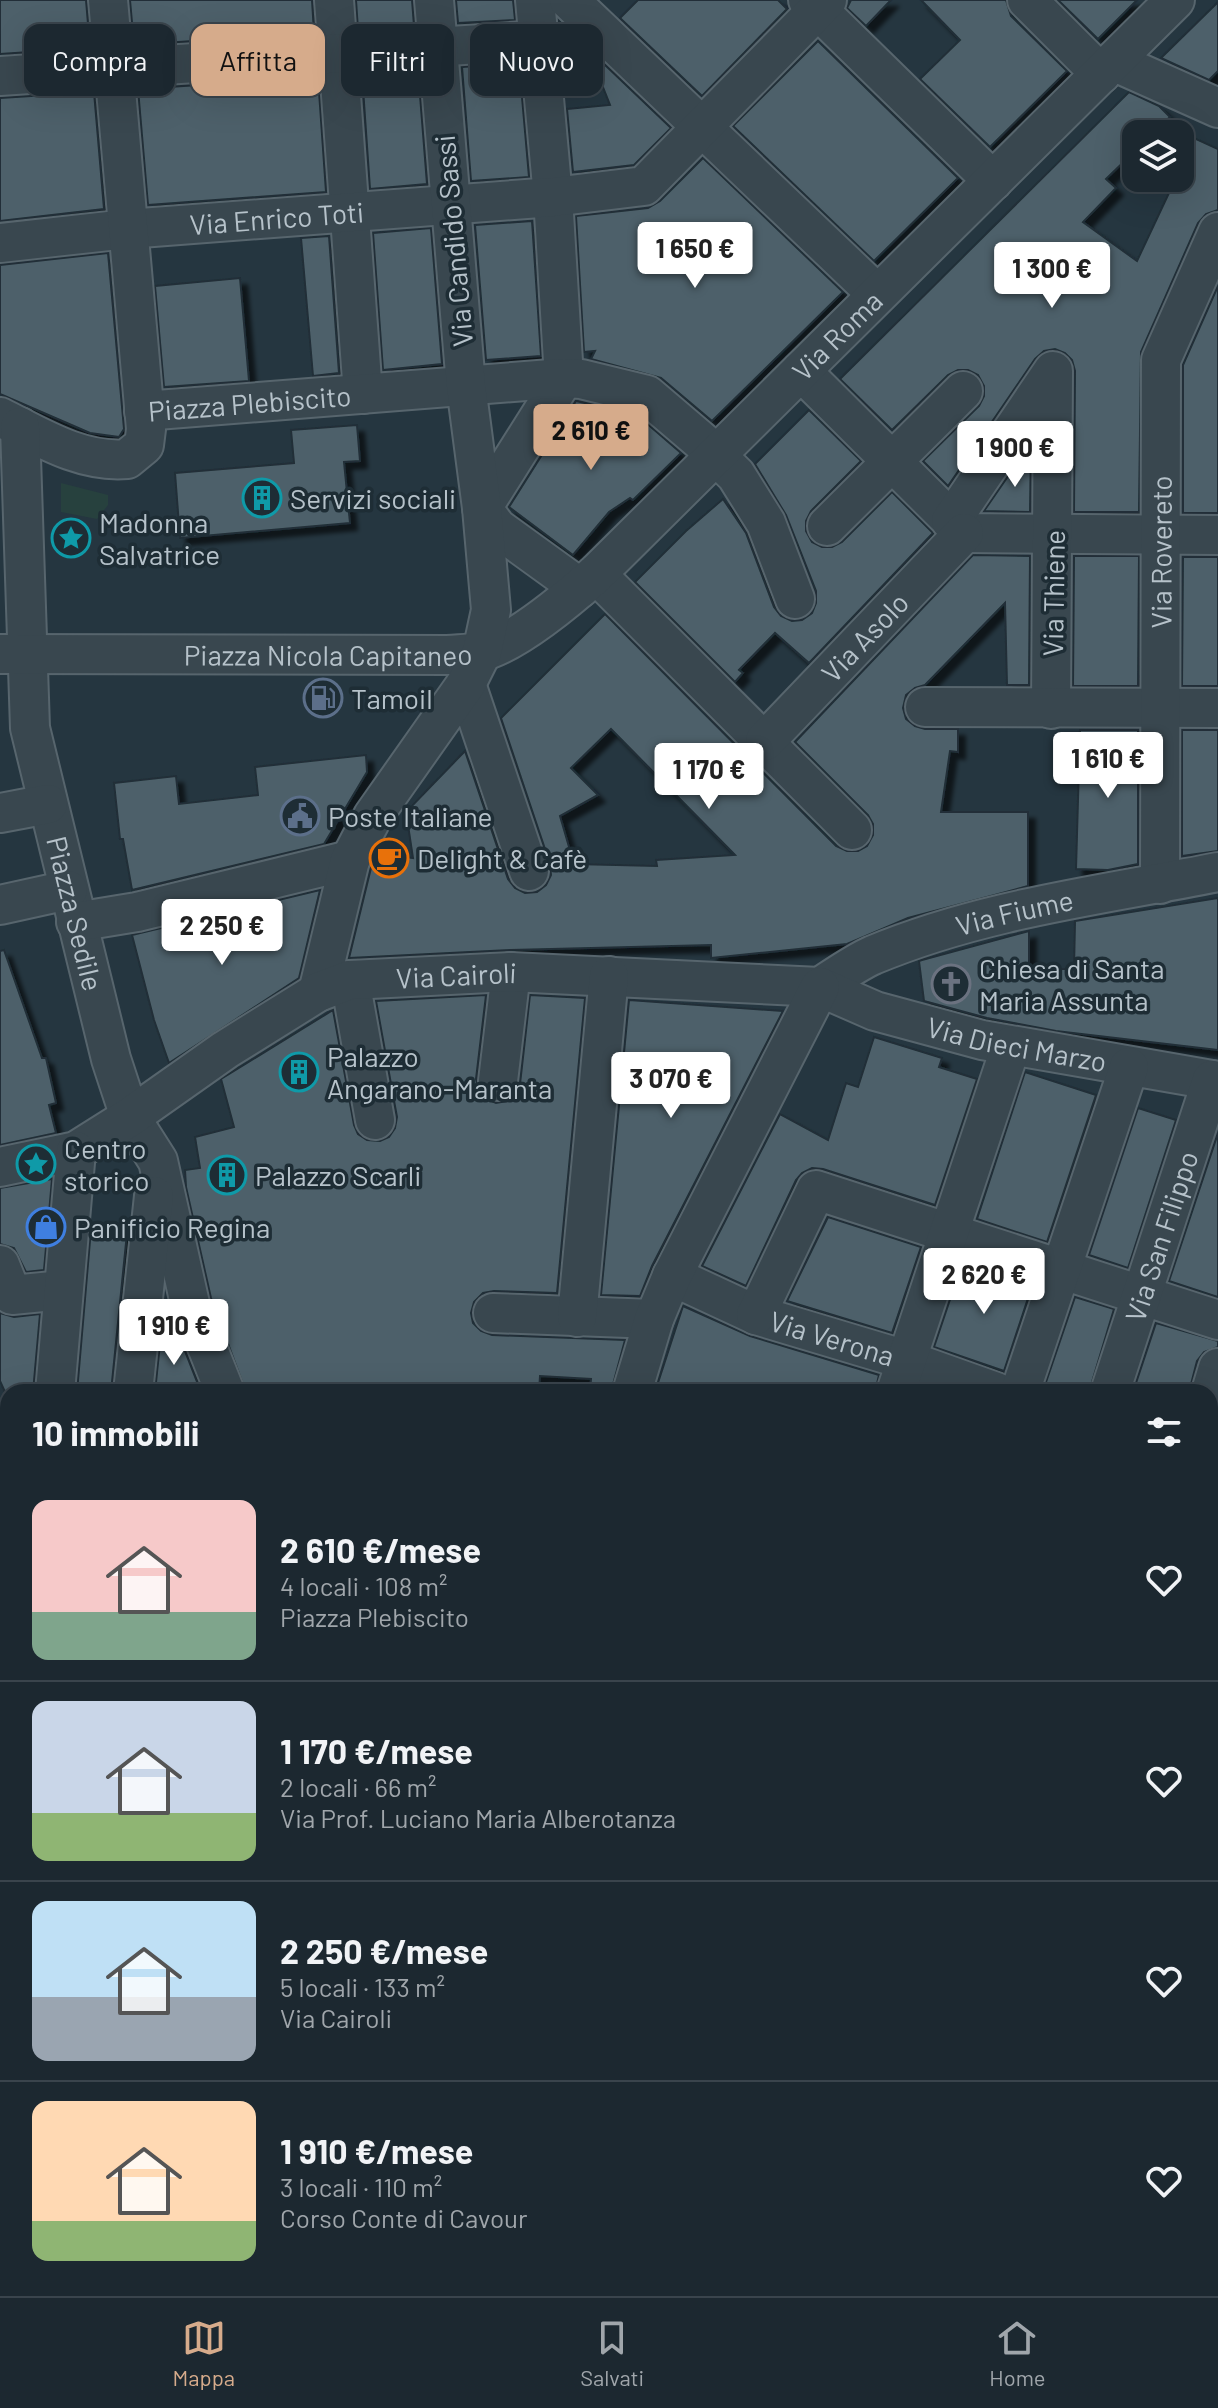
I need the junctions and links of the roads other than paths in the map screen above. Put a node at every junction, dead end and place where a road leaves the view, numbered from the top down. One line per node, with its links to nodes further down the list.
1 (108, 0): 9 (street)
2 (334, 0): 12 (street)
3 (434, 0): 10 (street, Via Candido Sassi)
4 (535, 0): 11 (street)
5 (1027, 0): 15 (street)
6 (1175, 0): 15 (street, Via Roma)
7 (574, 2): 22 (street)
8 (817, 3): 22 (street, Via Enrico Toti); 23 (street)
9 (110, 24)
10 (436, 24)
11 (537, 24)
12 (337, 53): 13 (street); 14 (street); 26 (street)
13 (341, 53)
14 (175, 63)
15 (1108, 68): 21 (street); 23 (street, Via Roma)
16 (24, 74): 17 (street)
17 (0, 76)
18 (116, 96): 27 (street)
19 (441, 96): 25 (street, Via Candido Sassi)
20 (544, 96): 24 (street)
21 (1218, 108)
22 (704, 126): 24 (street, Via Enrico Toti); 30 (street)
23 (993, 181): 30 (street, Via Roma)
24 (553, 197): 25 (street, Via Enrico Toti); 32 (street)
25 (450, 205): 26 (street, Via Enrico Toti); 33 (street, Via Candido Sassi)
26 (350, 212): 27 (street, Via Enrico Toti); 35 (street)
27 (127, 229): 29 (street, Via Enrico Toti); 36 (street)
28 (1218, 232): 44 (street, Via Rovereto)
29 (0, 243)
30 (877, 294): 31 (street, Via Roma)
31 (801, 371): 38 (street, Via Roma); 39 (street)
32 (564, 378): 33 (street, Piazza Plebiscito); 38 (street, Piazza Plebiscito); 40 (street)
33 (466, 386): 35 (street, Piazza Plebiscito); 40 (street)
34 (963, 391): 39 (street)
35 (363, 394): 36 (street, Piazza Plebiscito)
36 (144, 411): 37 (street, Piazza Plebiscito)
37 (10, 422): 48 (street, Piazza Plebiscito)
38 (716, 456): 46 (street, Via Roma); 47 (street, Piazza Plebiscito)
39 (893, 461): 41 (street); 42 (street)
40 (482, 508): 46 (street); 49 (street)
41 (827, 526)
42 (957, 527): 43 (street); 43 (street, Via Thiene); 54 (street, Via Asolo)
43 (1053, 535): 44 (street); 53 (street, Via Thiene)
44 (1160, 535): 45 (street); 51 (street, Via Rovereto)
45 (1218, 535)
46 (588, 581): 49 (street, Via Roma); 54 (street)
47 (795, 599)
48 (14, 654): 49 (street, Piazza Nicola Capitaneo); 55 (street, Piazza Sedile)
49 (474, 668): 58 (street, Piazza Nicola Capitaneo); 59 (street)
50 (925, 707): 53 (street)
51 (1159, 708): 52 (street); 53 (street); 61 (street, Via Rovereto)
52 (1218, 708)
53 (1051, 709)
54 (765, 741): 57 (street)
55 (48, 804): 56 (street); 63 (street, Piazza Sedile)
56 (0, 813)
57 (852, 830)
58 (350, 860): 63 (street); 66 (street, Piazza Nicola Capitaneo)
59 (529, 871)
60 (1218, 872): 61 (street, Via Fiume)
61 (1160, 884): 67 (street, Via Fiume)
62 (0, 905): 63 (street)
63 (72, 906): 72 (street, Piazza Sedile)
64 (511, 972): 65 (street, Via Cairoli); 66 (street, Via Cairoli); 71 (street)
65 (609, 976): 67 (street, Via Cairoli); 85 (street)
66 (334, 986): 72 (street, Via Cairoli); 73 (street)
67 (820, 987): 68 (street, Via Dieci Marzo); 80 (street)
68 (1011, 1046): 69 (street, Via Dieci Marzo); 77 (street)
69 (1129, 1067): 70 (street, Via Dieci Marzo); 79 (street)
70 (1215, 1080): 82 (street, Via San Filippo)
71 (498, 1081)
72 (130, 1117): 74 (street, Via Cairoli); 75 (street, Piazza Sedile)
73 (375, 1120)
74 (76, 1151): 76 (street); 81 (street)
75 (158, 1161): 90 (street); 91 (street, Piazza Sedile)
76 (0, 1167)
77 (949, 1234): 79 (street); 84 (street); 88 (street)
78 (0, 1265): 81 (street)
79 (1061, 1270): 82 (street); 94 (street)
80 (672, 1276): 84 (street, Via Verona); 86 (street)
81 (63, 1290): 89 (street)
82 (1141, 1295): 87 (street); 95 (street, Via San Filippo)
83 (493, 1313): 85 (street)
84 (756, 1315): 88 (street, Via Verona)
85 (577, 1317): 86 (street)
86 (654, 1319): 92 (street)
87 (1218, 1320)
88 (901, 1376): 93 (street, Via Verona)
89 (56, 1384)
90 (134, 1384)
91 (222, 1384)
92 (634, 1384)
93 (948, 1384)
94 (1023, 1384)
95 (1113, 1384)

